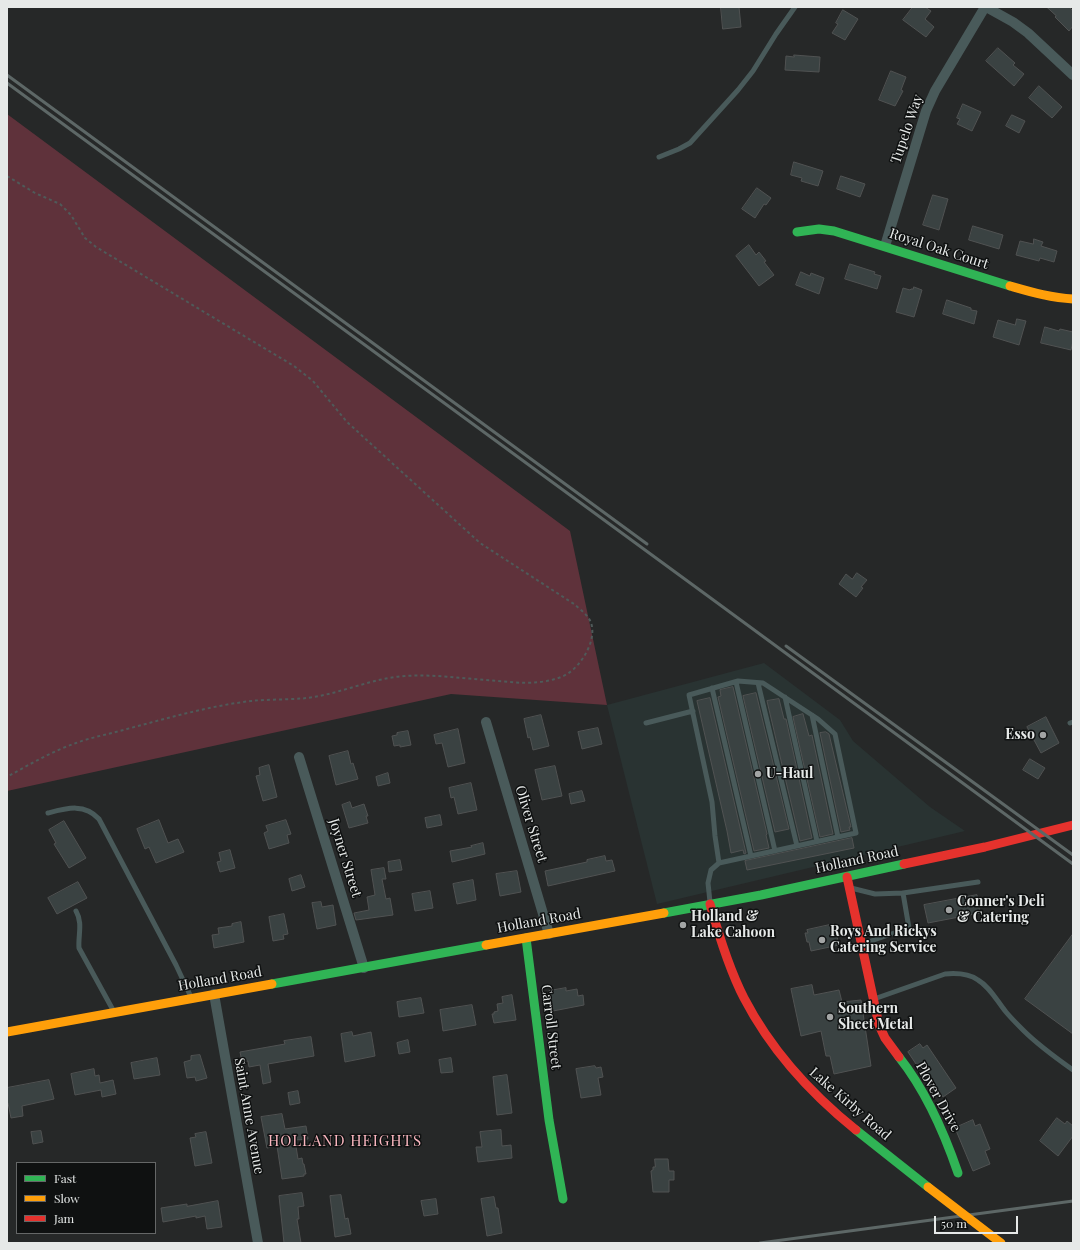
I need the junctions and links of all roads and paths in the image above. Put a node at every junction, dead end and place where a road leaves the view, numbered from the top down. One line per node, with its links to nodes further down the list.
1 (795, 7): 4 (lane)
2 (986, 7): 3 (street); 7 (street, Tupelo Way)
3 (1073, 75)
4 (659, 157)
5 (7, 176): 18 (path)
6 (797, 232): 7 (street, Royal Oak Court)
7 (884, 246): 8 (street, Royal Oak Court)
8 (1073, 299)
9 (736, 682): 10 (lane); 11 (lane); 24 (lane)
10 (758, 683): 12 (lane); 23 (lane)
11 (712, 688): 13 (lane); 25 (lane)
12 (785, 697): 14 (lane); 22 (lane)
13 (693, 711): 16 (lane); 26 (lane)
14 (812, 715): 21 (lane); 21 (lane)
15 (486, 722): 33 (street, Oliver Street)
16 (646, 723)
17 (299, 757): 36 (street, Joyner Street)
18 (7, 777)
19 (48, 812): 38 (lane)
20 (1073, 825): 27 (street, Holland Road)
21 (838, 836): 22 (lane)
22 (817, 841): 23 (lane)
23 (797, 846): 24 (lane)
24 (775, 851): 25 (lane)
25 (751, 856): 26 (lane)
26 (719, 863): 31 (lane)
27 (847, 877): 29 (street, Plover Drive); 31 (street, Holland Road)
28 (978, 882): 30 (lane)
29 (849, 888): 30 (lane); 35 (street, Plover Drive)
30 (903, 893): 35 (lane)
31 (710, 904): 33 (street, Holland Road); 46 (street, Lake Kirby Road, bridge)
32 (76, 911): 40 (lane)
33 (549, 934): 34 (street, Holland Road)
34 (526, 938): 36 (street, Holland Road); 44 (street, Carroll Street)
35 (861, 944): 39 (street, Plover Drive)
36 (364, 968): 37 (street, Holland Road)
37 (214, 994): 38 (street, Holland Road); 45 (street, Saint Anne Avenue)
38 (192, 998): 40 (street, Holland Road)
39 (873, 999): 42 (lane); 43 (street, Plover Drive)
40 (114, 1012): 41 (street, Holland Road)
41 (7, 1032)
42 (1073, 1070)
43 (958, 1173)
44 (562, 1199)
45 (258, 1243)
46 (1001, 1243)

